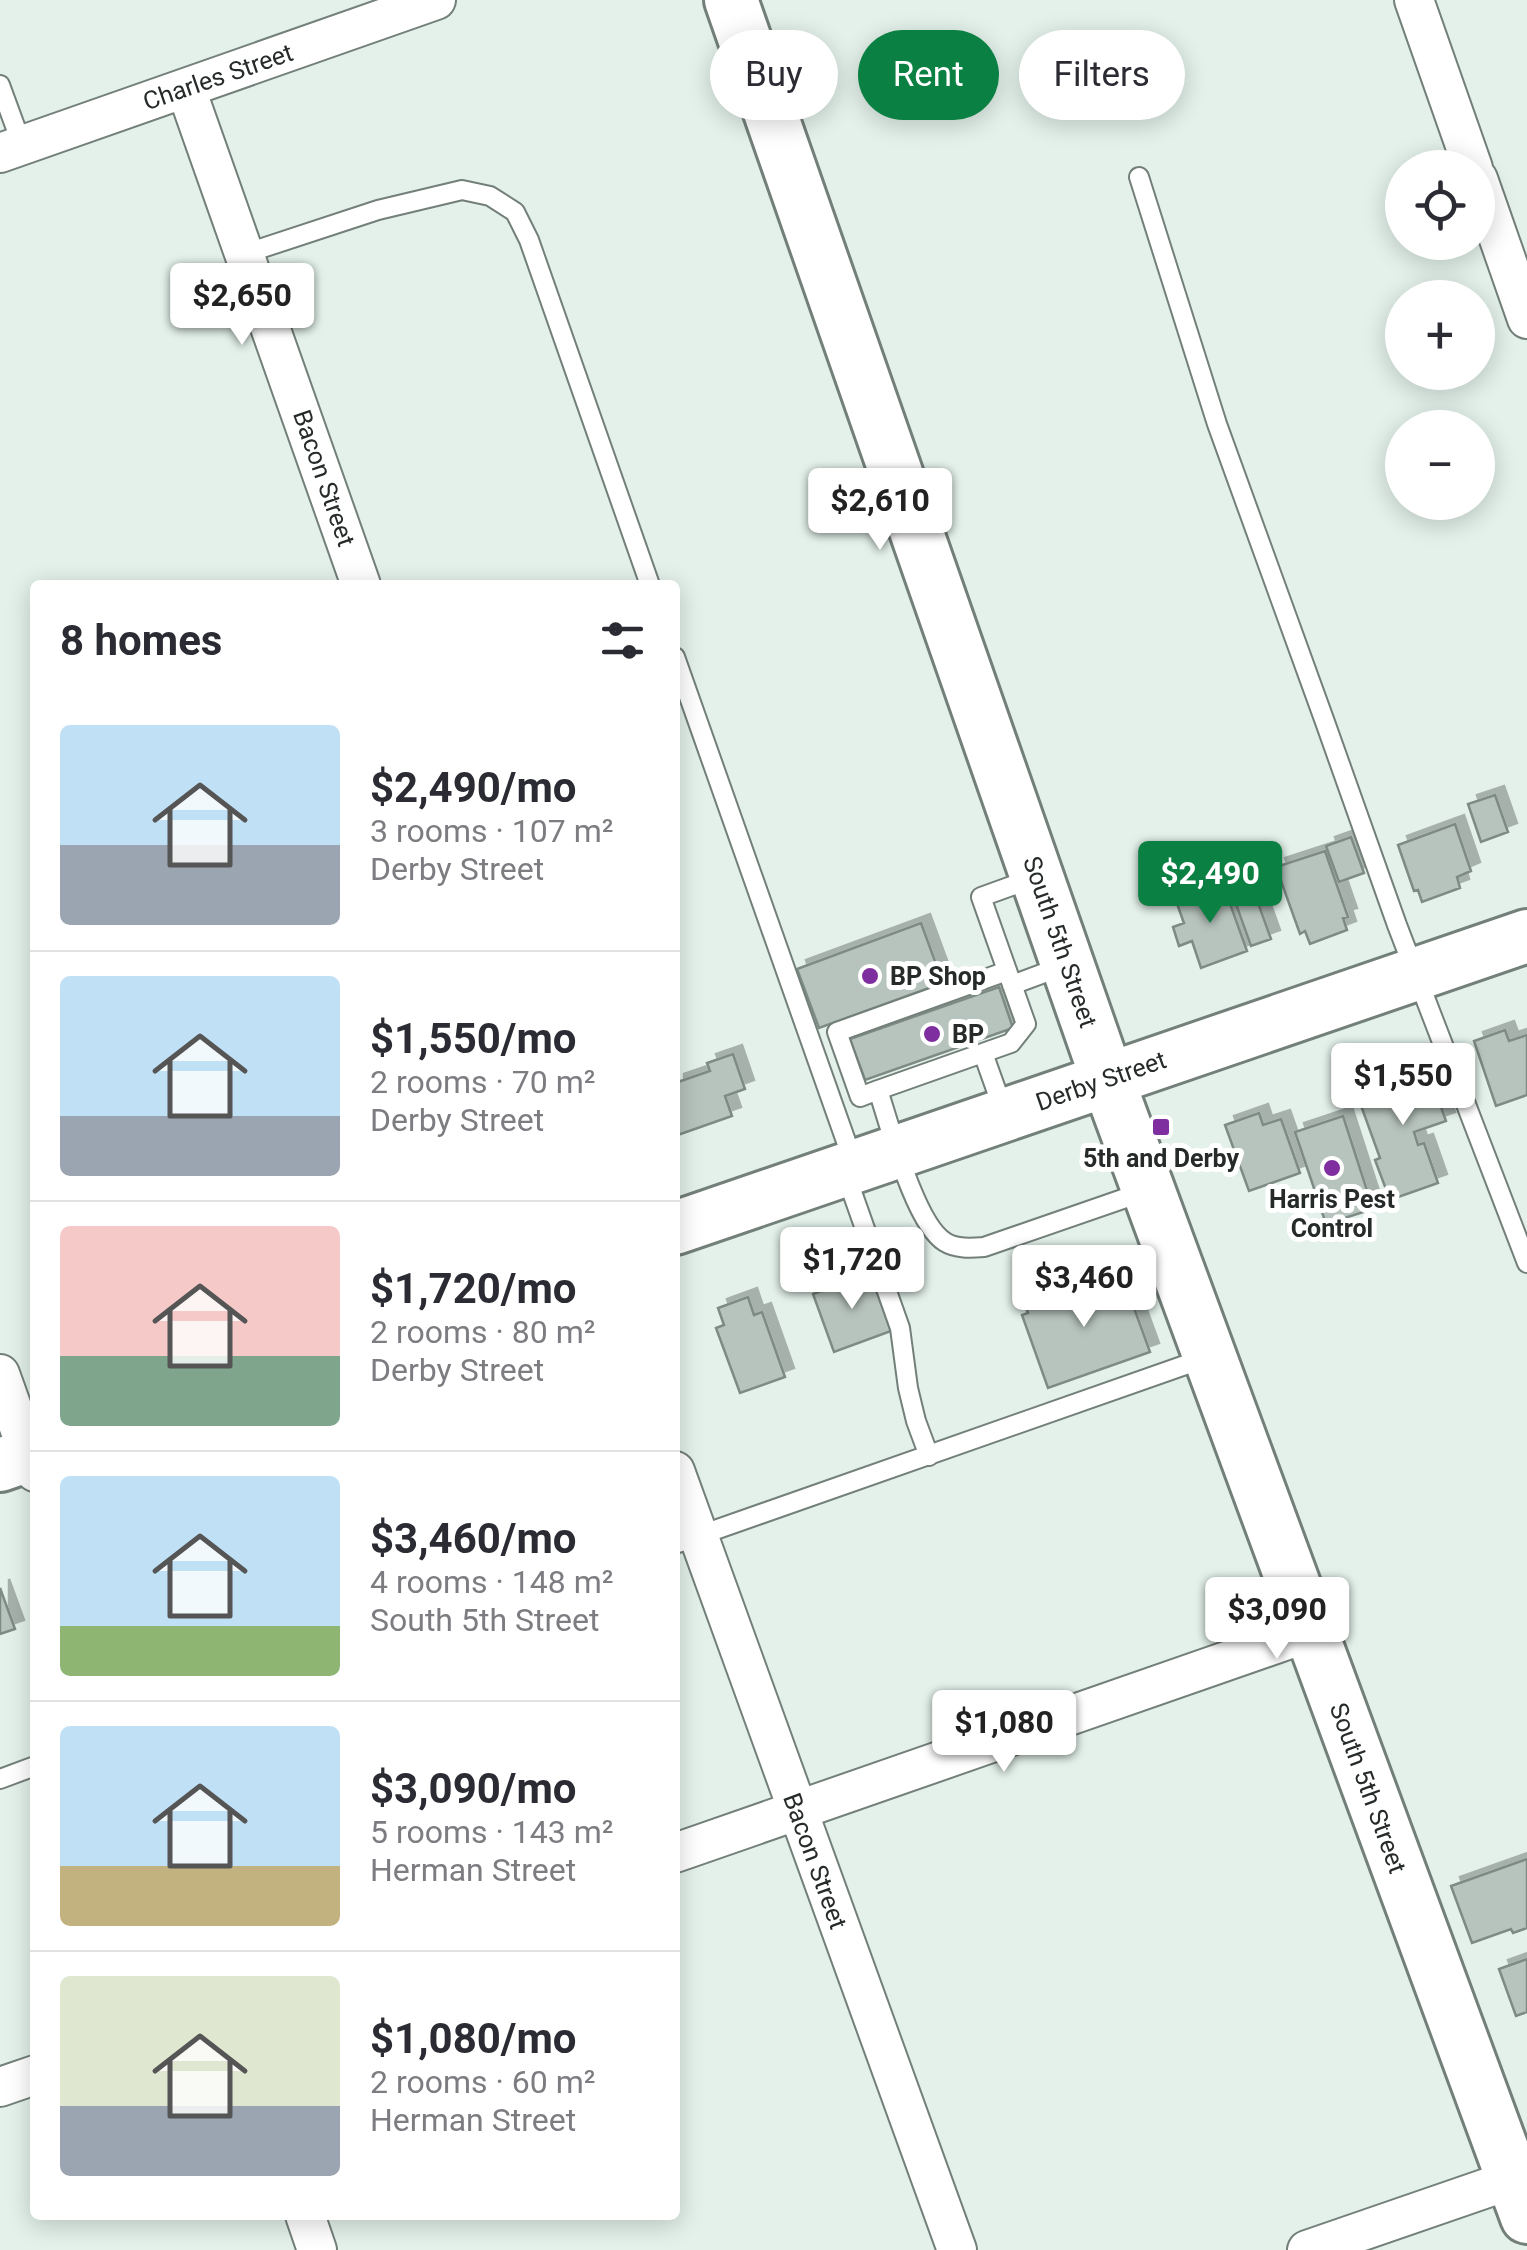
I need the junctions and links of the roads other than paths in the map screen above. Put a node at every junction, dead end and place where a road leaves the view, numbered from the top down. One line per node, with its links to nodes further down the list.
1 (436, 0): 5 (street, Charles Street)
2 (731, 0): 15 (street, South 5th Street)
3 (1414, 0): 7 (street)
4 (0, 85): 6 (lane)
5 (186, 89): 6 (street, Charles Street); 10 (street, Bacon Street)
6 (11, 149)
7 (1467, 150)
8 (1139, 177): 18 (lane)
9 (1495, 227): 11 (street)
10 (244, 254): 12 (street, Bacon Street); 13 (lane)
11 (1527, 318)
12 (359, 580)
13 (648, 580)
14 (680, 670): 24 (lane)
15 (1037, 877): 17 (street, South 5th Street); 19 (lane)
16 (1527, 936): 18 (street, Derby Street)
17 (1068, 965): 19 (lane); 21 (street, South 5th Street)
18 (1415, 974): 21 (street, Derby Street); 27 (lane)
19 (1009, 978): 20 (lane); 22 (lane)
20 (984, 1053): 22 (lane); 23 (lane)
21 (1107, 1078): 23 (street, Derby Street); 25 (street, South 5th Street)
22 (878, 1090): 24 (lane)
23 (1005, 1114): 24 (street, Derby Street)
24 (866, 1162): 25 (lane); 26 (street, Derby Street); 30 (lane)
25 (1148, 1190): 28 (street, South 5th Street)
26 (680, 1226)
27 (1527, 1263)
28 (1209, 1357): 30 (lane); 34 (street, South 5th Street)
29 (0, 1374): 31 (street)
30 (928, 1456): 33 (lane)
31 (25, 1461)
32 (680, 1500): 33 (street, Bacon Street)
33 (687, 1540): 37 (street, Bacon Street)
34 (1310, 1632): 37 (street); 41 (street, South 5th Street)
35 (30, 1768): 36 (lane)
36 (0, 1779)
37 (797, 1812): 38 (street); 44 (street, Bacon Street)
38 (680, 1852)
39 (30, 2077): 40 (street)
40 (0, 2087)
41 (1523, 2206): 45 (street)
42 (307, 2220): 43 (street)
43 (317, 2250)
44 (957, 2250)
45 (1307, 2250)

